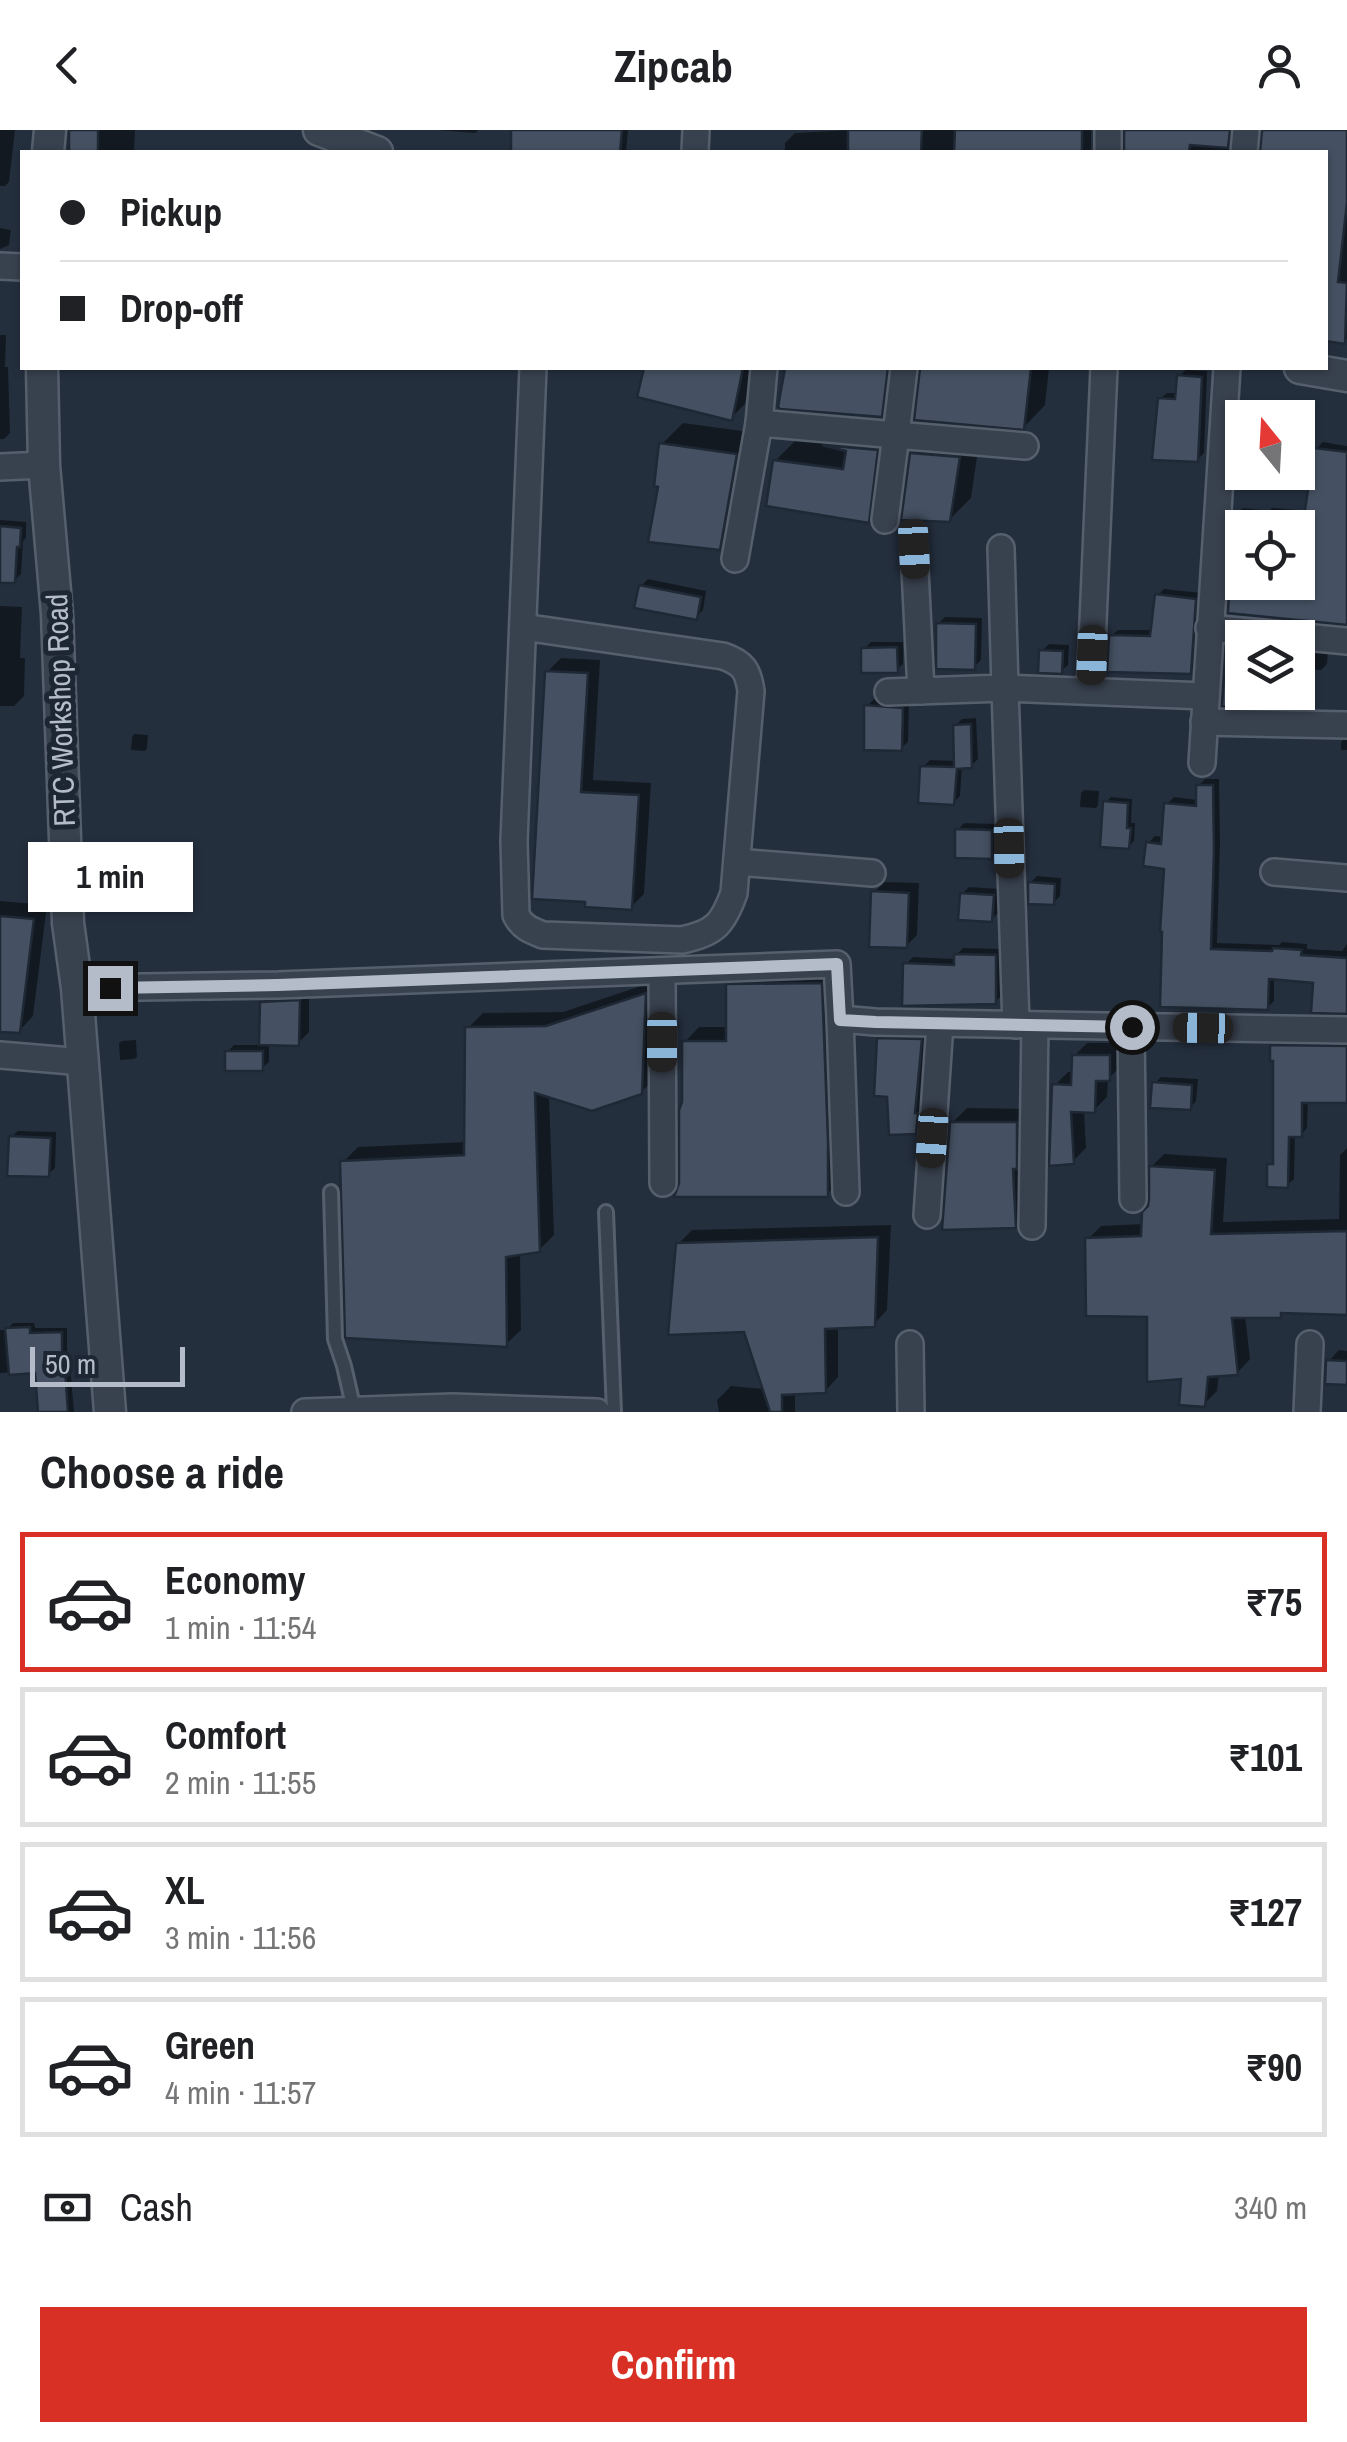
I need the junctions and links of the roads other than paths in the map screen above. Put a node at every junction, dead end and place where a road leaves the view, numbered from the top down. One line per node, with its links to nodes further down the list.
1 (318, 130): 2 (street)
2 (372, 150)
3 (42, 370): 14 (street, RTC Workshop Road)
4 (533, 370): 20 (street)
5 (764, 370): 11 (street)
6 (904, 370): 12 (street)
7 (1104, 370): 25 (street)
8 (1227, 370): 21 (street)
9 (1312, 370): 10 (street)
10 (1347, 376)
11 (759, 423): 12 (street); 19 (street)
12 (896, 434): 13 (street); 16 (street)
13 (1025, 446)
14 (44, 465): 15 (street); 36 (street, RTC Workshop Road)
15 (0, 467)
16 (885, 520)
17 (1001, 548): 23 (street)
18 (914, 549): 24 (street)
19 (735, 559)
20 (523, 627): 31 (street); 31 (street)
21 (1209, 628): 22 (street); 27 (street)
22 (1347, 641)
23 (1005, 688): 24 (street); 25 (street); 39 (street)
24 (921, 691): 26 (street)
25 (1090, 691): 27 (street)
26 (888, 692)
27 (1205, 696): 28 (street)
28 (1204, 722): 29 (street); 30 (street)
29 (1347, 724)
30 (1202, 763)
31 (737, 862): 33 (street)
32 (1274, 872): 34 (street)
33 (872, 873)
34 (1347, 878)
35 (662, 970): 36 (street); 37 (street); 44 (street)
36 (76, 988): 43 (street, RTC Workshop Road)
37 (840, 1020): 38 (street); 46 (street)
38 (940, 1024): 39 (street); 49 (street)
39 (1025, 1025): 40 (street); 50 (street)
40 (1132, 1027): 41 (street); 47 (street)
41 (1347, 1030)
42 (0, 1055): 43 (street)
43 (82, 1062): 54 (street, RTC Workshop Road)
44 (663, 1183)
45 (331, 1192): 53 (lane)
46 (846, 1192)
47 (1133, 1199)
48 (606, 1212): 57 (lane)
49 (927, 1215)
50 (1032, 1226)
51 (910, 1344): 58 (street)
52 (1310, 1344): 59 (street)
53 (354, 1411): 55 (street); 56 (street)
54 (110, 1412)
55 (305, 1412)
56 (597, 1412)
57 (614, 1412)
58 (910, 1412)
59 (1307, 1412)

